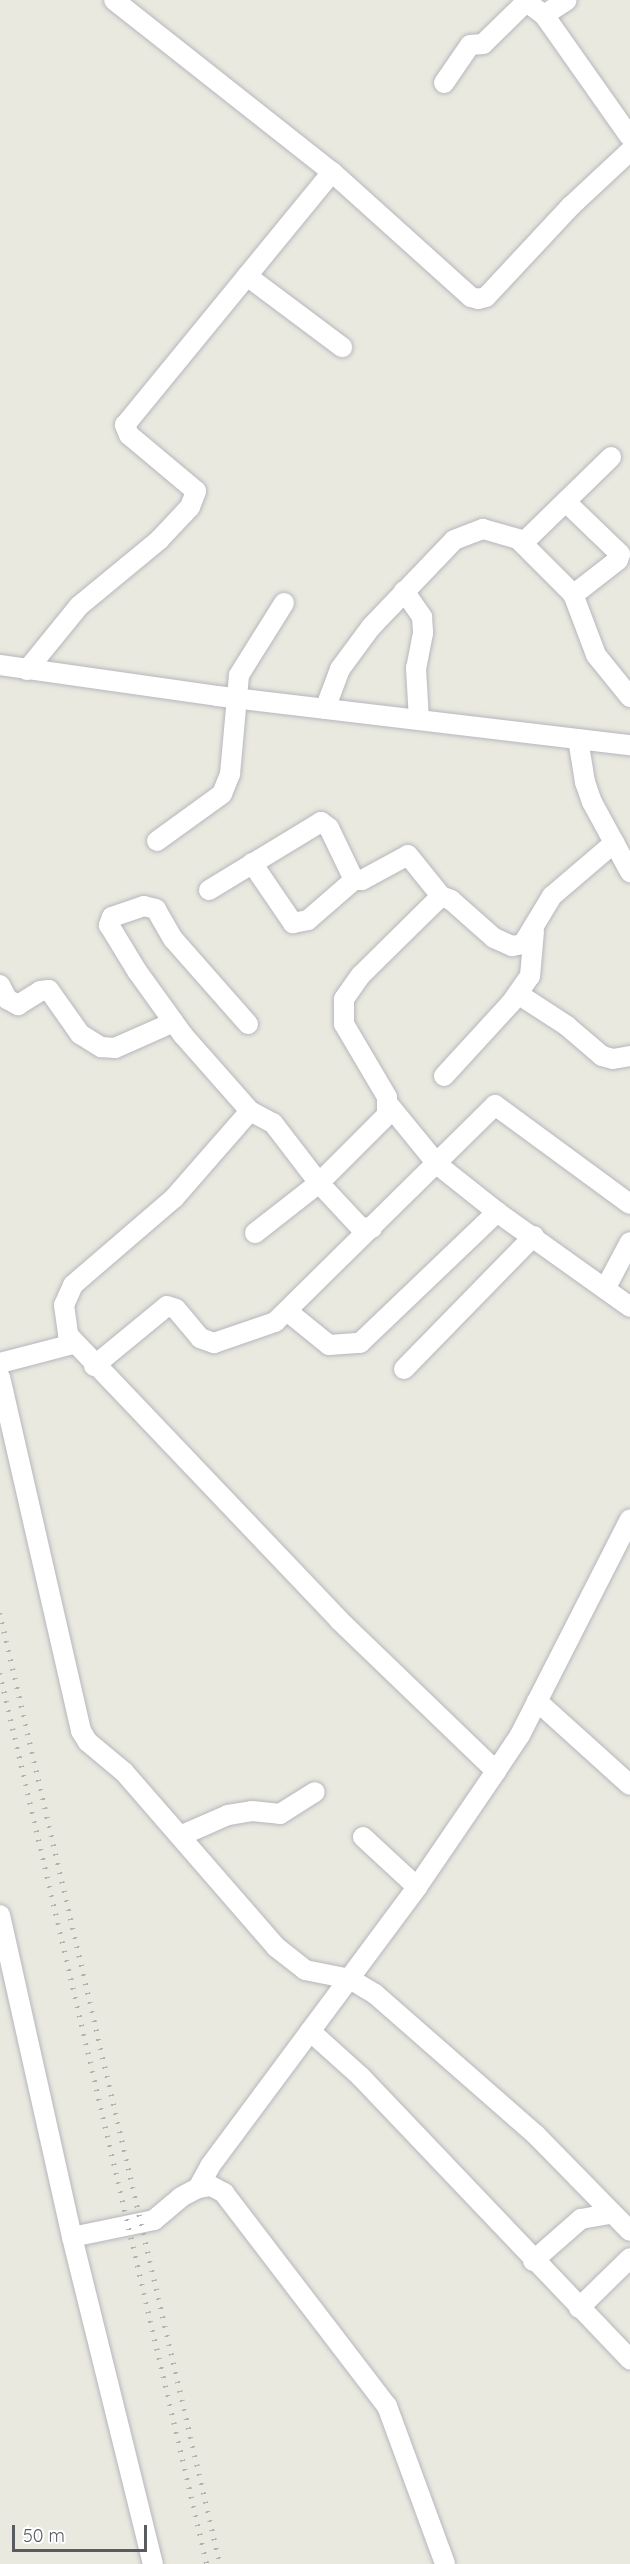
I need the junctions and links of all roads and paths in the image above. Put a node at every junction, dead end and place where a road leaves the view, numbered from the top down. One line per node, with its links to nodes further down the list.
1 (114, 0): 7 (street)
2 (567, 0): 3 (street)
3 (544, 15): 4 (street); 5 (street)
4 (444, 83)
5 (630, 137)
6 (630, 151): 7 (street)
7 (332, 172): 8 (street)
8 (247, 276): 9 (street); 17 (street)
9 (342, 347)
10 (610, 457): 11 (street)
11 (566, 502): 12 (street); 14 (street)
12 (523, 543): 13 (street); 14 (street)
13 (404, 591): 20 (street); 21 (street)
14 (573, 595): 18 (street)
15 (284, 603): 19 (street)
16 (0, 665): 17 (street)
17 (27, 670): 19 (street)
18 (630, 697)
19 (235, 698): 20 (street); 24 (street)
20 (325, 708): 21 (street)
21 (419, 720): 22 (street)
22 (578, 739): 23 (street); 25 (street)
23 (630, 745)
24 (157, 840)
25 (614, 843): 27 (street); 31 (street)
26 (252, 863): 28 (street); 28 (street); 29 (street)
27 (630, 872)
28 (354, 880): 30 (street)
29 (209, 890)
30 (441, 896): 31 (street); 38 (street)
31 (534, 931): 33 (street)
32 (0, 985): 34 (street)
33 (518, 994): 36 (street); 37 (street)
34 (174, 1022): 35 (street); 39 (street)
35 (248, 1024)
36 (630, 1056)
37 (444, 1076)
38 (389, 1106): 40 (street); 41 (street)
39 (250, 1111): 41 (street); 51 (street)
40 (438, 1165): 42 (street); 43 (street); 44 (street)
41 (319, 1183): 44 (street); 45 (street)
42 (630, 1204)
43 (497, 1212): 46 (street); 50 (street)
44 (372, 1228): 50 (street)
45 (255, 1233)
46 (534, 1236): 48 (street); 54 (street)
47 (630, 1242): 48 (street)
48 (605, 1288): 49 (street)
49 (630, 1307)
50 (287, 1311): 53 (street)
51 (73, 1344): 52 (street); 53 (street)
52 (0, 1363)
53 (94, 1366): 58 (street)
54 (404, 1369)
55 (0, 1377): 61 (street)
56 (630, 1519): 57 (street)
57 (537, 1701): 58 (street); 59 (street)
58 (496, 1771): 63 (street)
59 (630, 1785)
60 (315, 1792): 61 (street)
61 (180, 1836): 65 (street)
62 (363, 1837): 63 (street)
63 (417, 1887): 65 (street)
64 (0, 1915): 70 (street)
65 (350, 1979): 66 (street); 68 (street)
66 (310, 2031): 67 (street); 72 (street)
67 (198, 2188): 70 (street); 76 (street)
68 (610, 2214): 69 (street); 72 (street)
69 (630, 2231)
70 (72, 2237): 75 (street)
71 (630, 2258): 73 (street)
72 (533, 2261): 73 (street)
73 (579, 2308): 74 (street)
74 (630, 2359)
75 (153, 2564)
76 (445, 2564)

